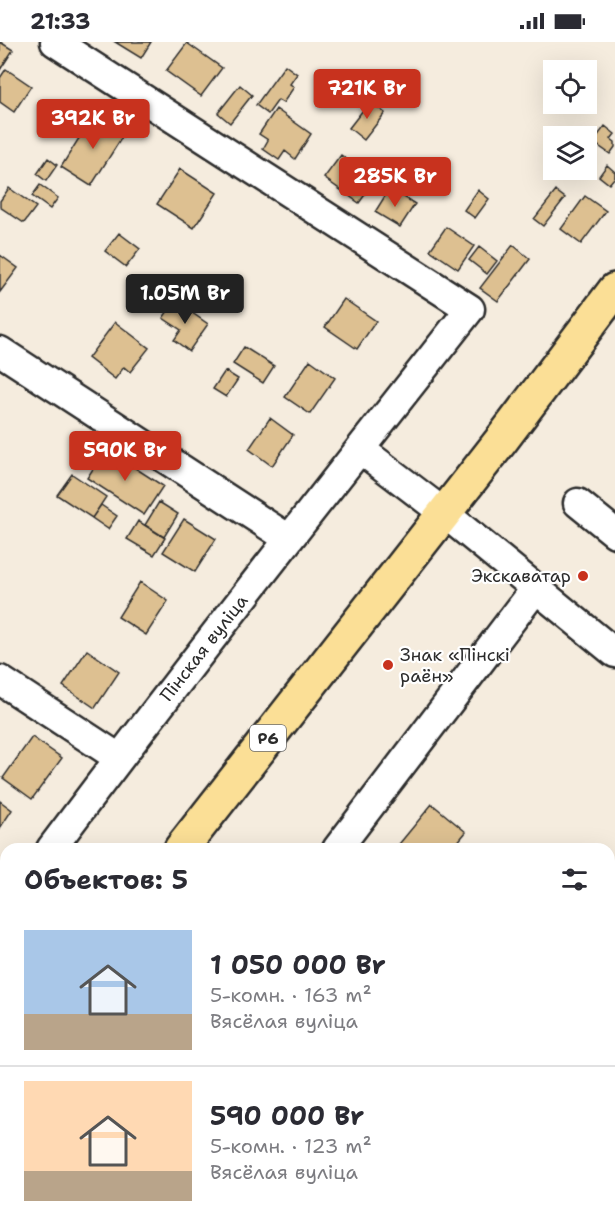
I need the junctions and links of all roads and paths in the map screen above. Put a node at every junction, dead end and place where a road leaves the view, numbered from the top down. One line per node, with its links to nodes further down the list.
1 (55, 42): 4 (street, Пінская вуліца)
2 (615, 290): 6 (main road, Р6)
3 (0, 351): 8 (street)
4 (360, 449): 6 (street); 8 (street, Пінская вуліца)
5 (578, 503): 7 (street)
6 (444, 513): 9 (street); 14 (main road, Р6)
7 (615, 532)
8 (289, 539): 12 (street, Пінская вуліца)
9 (536, 588): 10 (street); 15 (street)
10 (615, 653)
11 (0, 680): 12 (street)
12 (119, 758): 13 (street, Пінская вуліца)
13 (55, 843)
14 (186, 843)
15 (342, 843)

